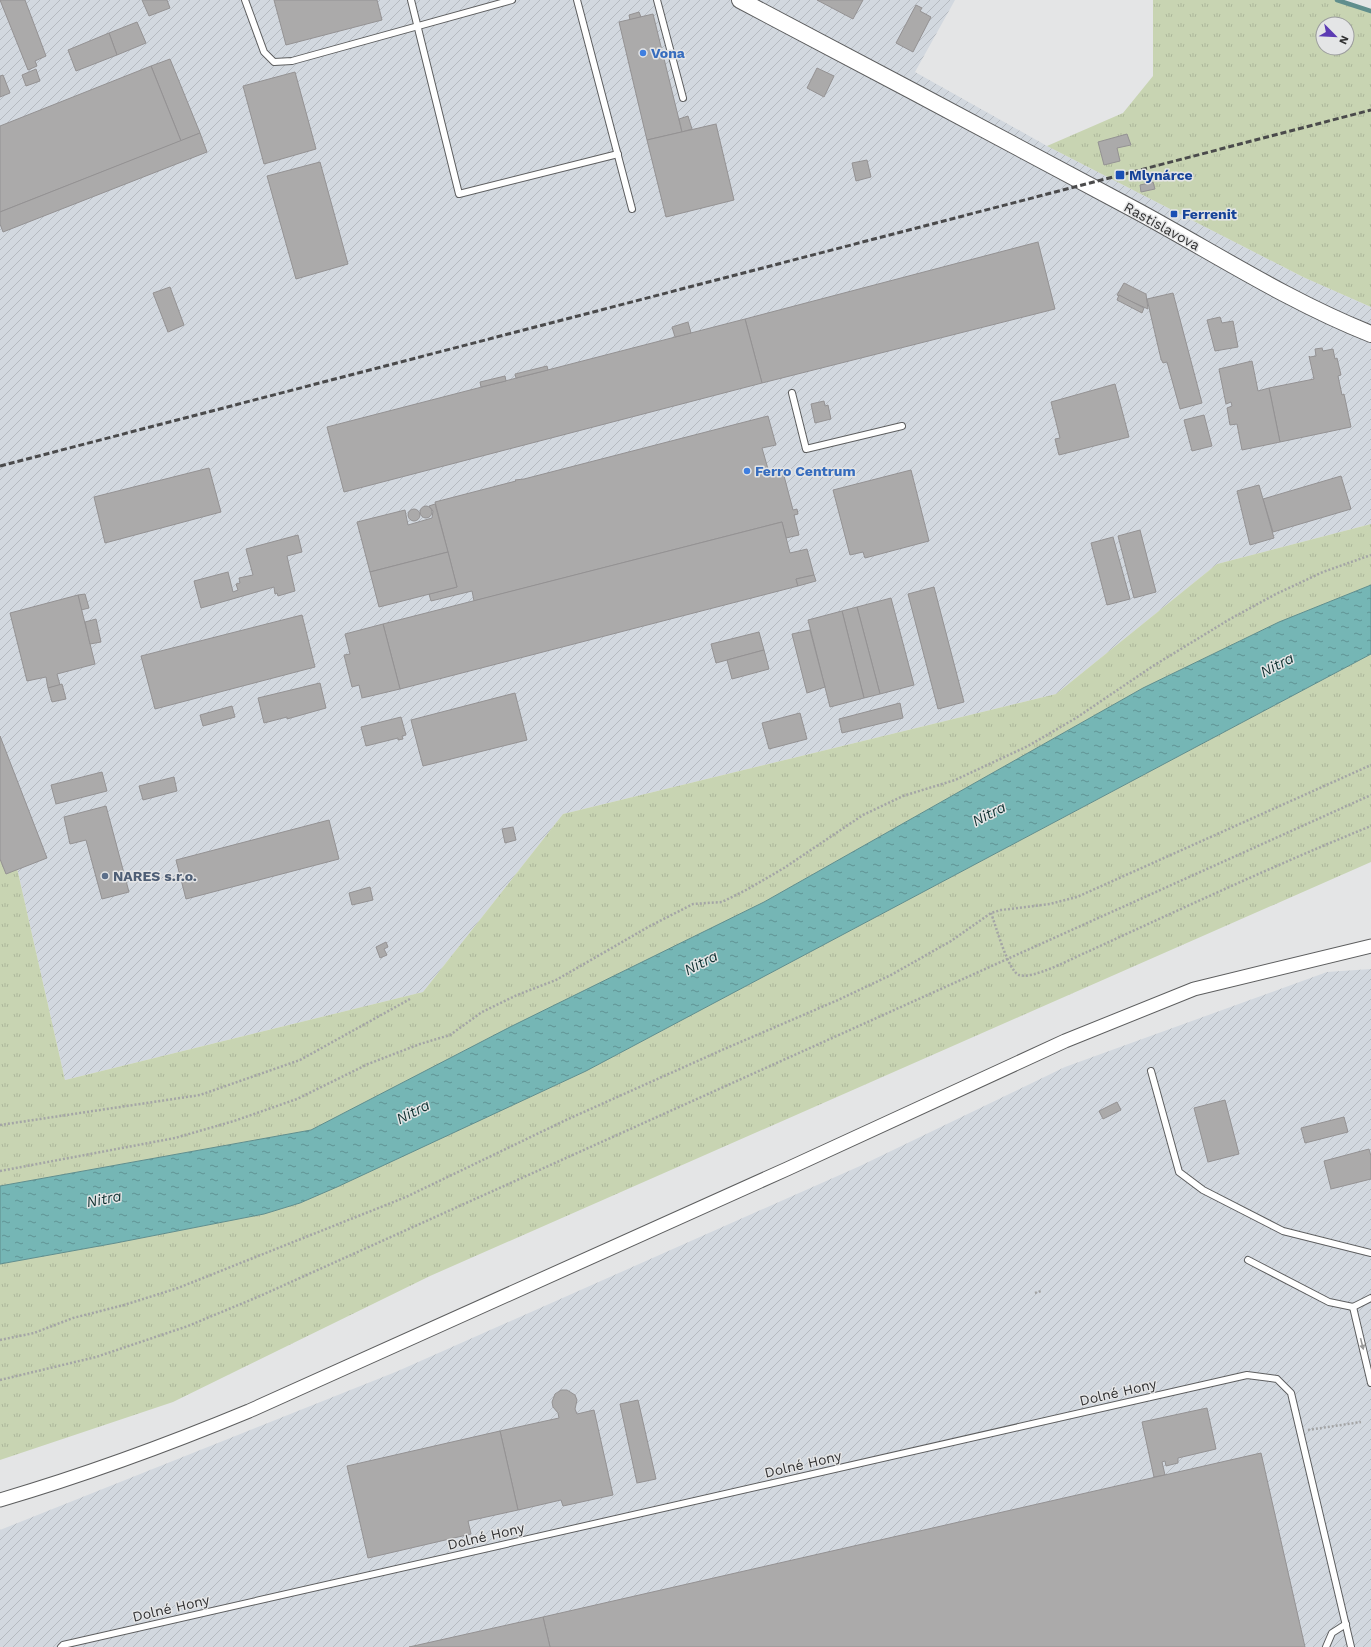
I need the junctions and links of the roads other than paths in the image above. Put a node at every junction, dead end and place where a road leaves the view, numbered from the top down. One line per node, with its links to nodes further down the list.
1 (245, 0): 7 (lane)
2 (411, 0): 7 (lane)
3 (512, 0): 7 (lane)
4 (577, 0): 9 (lane)
5 (657, 0): 8 (lane)
6 (740, 0): 11 (street, Rastislavova)
7 (418, 26): 9 (lane)
8 (683, 98)
9 (618, 154): 10 (lane)
10 (632, 209)
11 (1371, 334)
12 (792, 393): 13 (lane)
13 (902, 426)
14 (1371, 946): 21 (street)
15 (1151, 1072): 16 (lane)
16 (1371, 1253)
17 (1248, 1260): 19 (lane)
18 (1371, 1298): 19 (lane)
19 (1353, 1306): 20 (lane, one-way to 20)
20 (1371, 1383)
21 (0, 1500)
22 (1346, 1624): 23 (lane, Dolné Hony); 24 (lane); 25 (lane, Dolné Hony)
23 (61, 1647)
24 (1326, 1647)
25 (1351, 1647)

